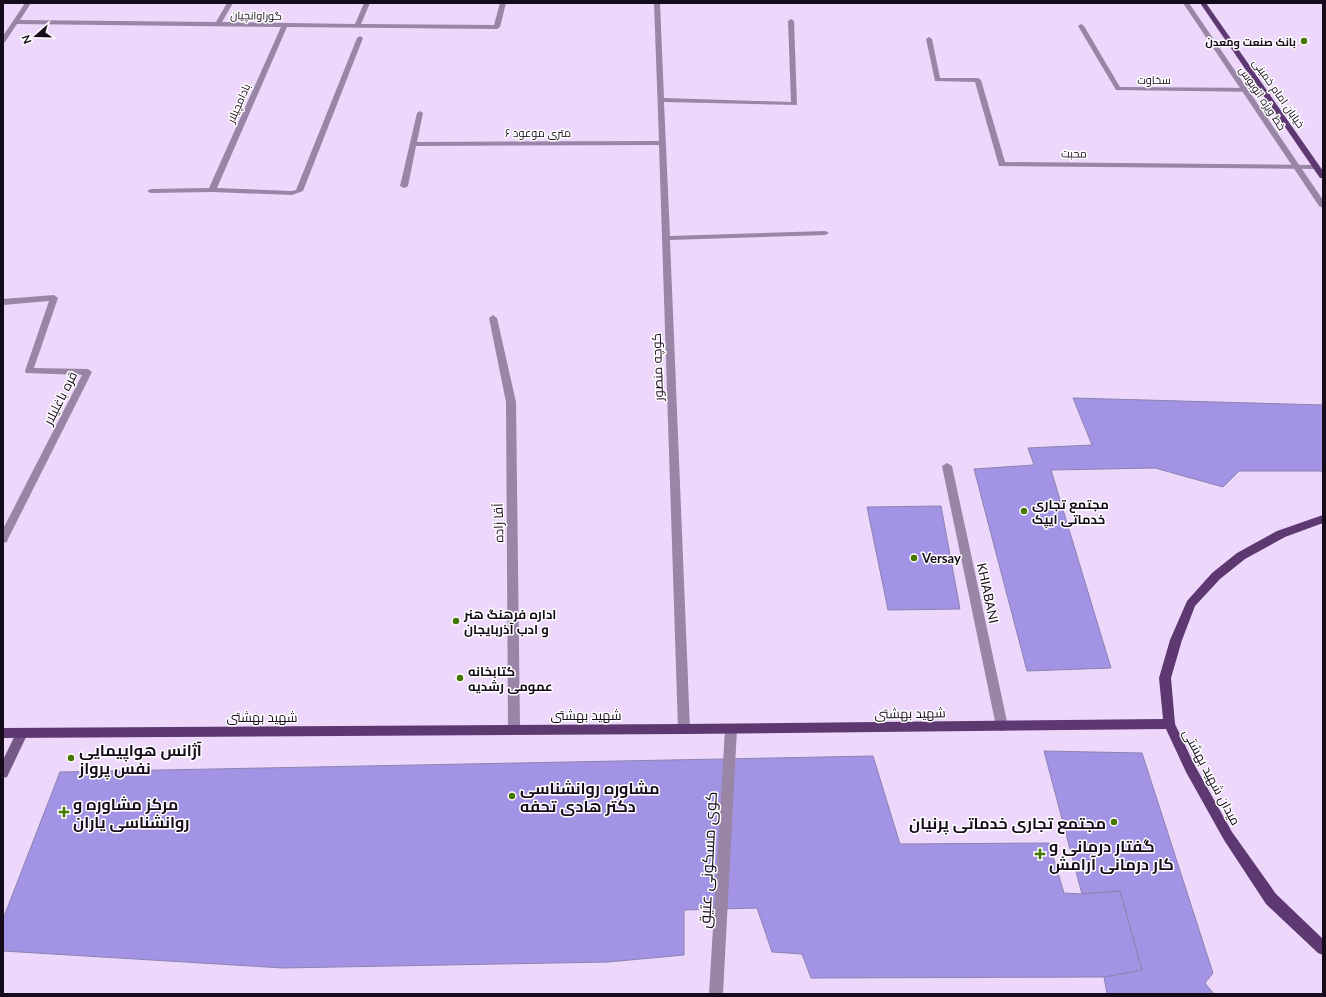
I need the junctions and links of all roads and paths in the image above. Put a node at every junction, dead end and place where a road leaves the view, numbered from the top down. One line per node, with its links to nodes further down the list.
1 (28, 3): 9 (street)
2 (230, 3): 10 (street)
3 (367, 3): 12 (street)
4 (503, 3): 12 (street, گوراوانچیان)
5 (657, 3): 19 (street, کوچه منصور)
6 (1186, 3): 17 (street, خط ویژه اتوبوس)
7 (1203, 3): 18 (main road, خیابان امام خمینی)
8 (791, 21): 19 (street)
9 (15, 22): 10 (street, گوراوانچیان); 16 (street)
10 (218, 24): 11 (street, گوراوانچیان)
11 (285, 25): 12 (street, گوراوانچیان); 27 (street, بادامچیلار)
12 (357, 26)
13 (1081, 26): 17 (street, سخاوت)
14 (360, 38): 27 (street)
15 (930, 39): 23 (street, محبت)
16 (3, 40)
17 (1244, 89): 18 (street, سخاوت); 23 (street, خط ویژه اتوبوس)
18 (1263, 90): 24 (main road, خیابان امام خمینی)
19 (661, 100): 21 (street, کوچه منصور)
20 (420, 113): 22 (street)
21 (662, 143): 22 (street, ۶ متری موعود); 31 (street, کوچه منصور)
22 (413, 144): 26 (street)
23 (1296, 166): 24 (street, محبت); 29 (street, خط ویژه اتوبوس)
24 (1316, 166): 25 (main road, خیابان امام خمینی)
25 (1323, 176)
26 (404, 186)
27 (212, 190): 28 (street)
28 (151, 191)
29 (1323, 206)
30 (825, 233): 31 (street)
31 (666, 238): 40 (street, کوچه منصور)
32 (3, 302): 36 (street, قره باغلیلار)
33 (493, 318): 39 (street, آقا زاده)
34 (947, 466): 38 (street, KHIABANI)
35 (1323, 519): 37 (main road, میدان شهید بهشتی)
36 (3, 539)
37 (1169, 724): 38 (main road, شهید بهشتى); 45 (main road, میدان شهید بهشتی)
38 (1002, 726): 41 (main road, شهید بهشتى)
39 (514, 729): 40 (main road, شهید بهشتى); 43 (main road, شهید بهشتى)
40 (684, 729): 41 (main road, شهید بهشتى)
41 (731, 729): 46 (street, کوی مسکونی عتیق)
42 (3, 733): 43 (main road, شهید بهشتى)
43 (22, 733): 44 (main road)
44 (3, 773)
45 (1323, 948)
46 (716, 994)

